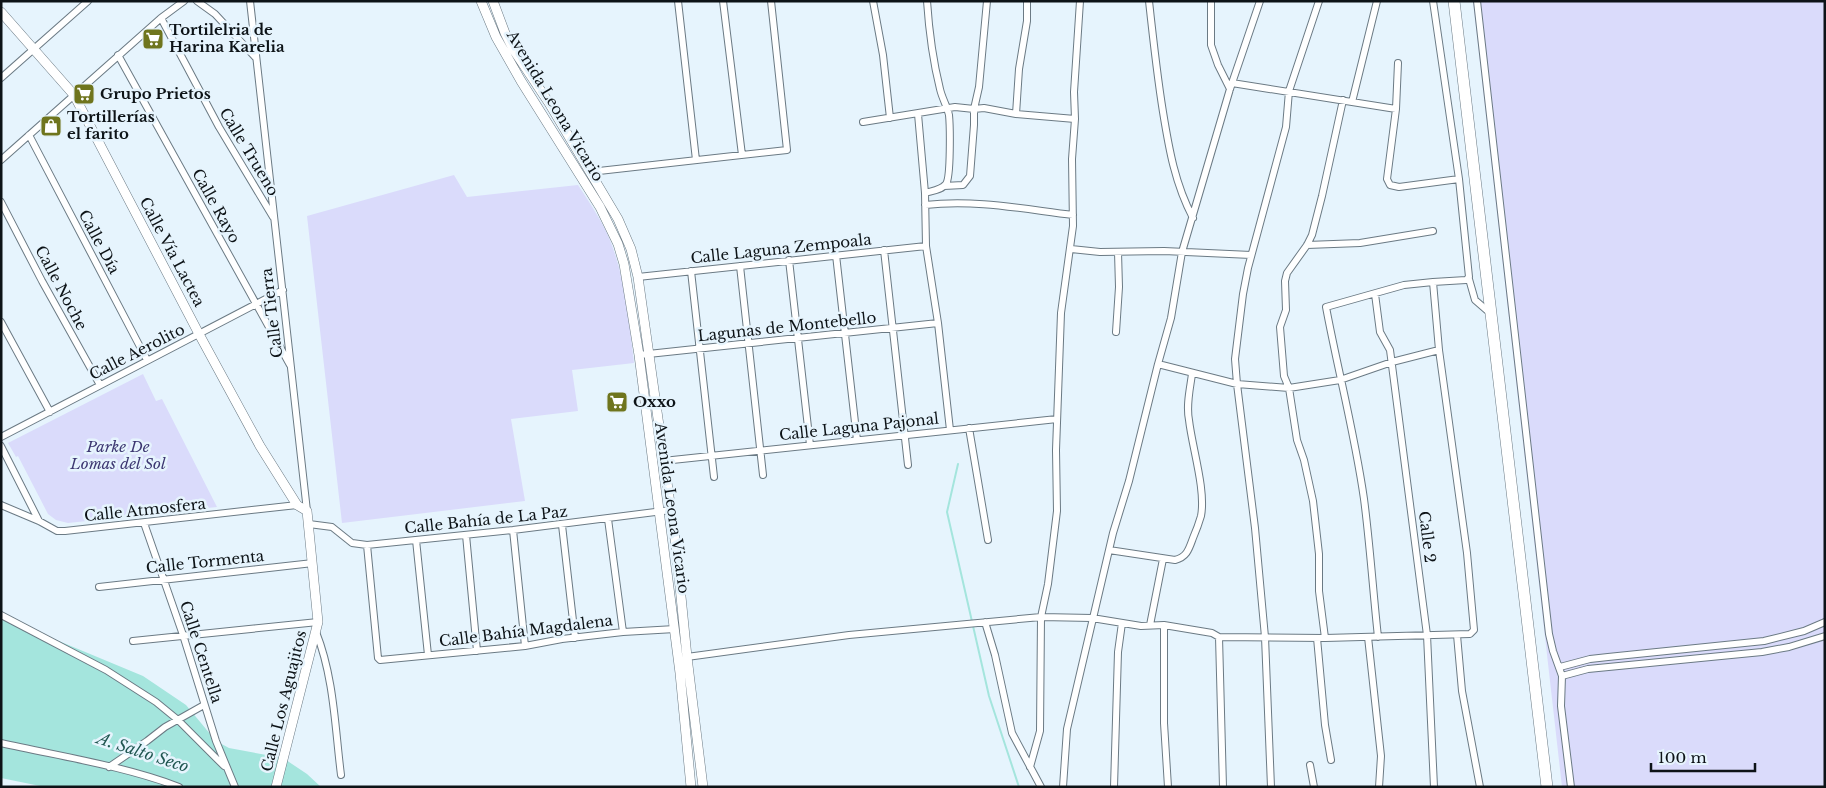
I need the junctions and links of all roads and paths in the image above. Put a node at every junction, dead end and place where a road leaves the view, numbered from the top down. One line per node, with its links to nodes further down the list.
1 (88, 1): 25 (street)
2 (184, 1): 24 (street)
3 (197, 1): 27 (street)
4 (250, 1): 27 (street, Calle Tierra)
5 (481, 1): 86 (street, Avenida Leona Vicario)
6 (493, 1): 47 (street, Avenida Leona Vicario)
7 (678, 1): 46 (street)
8 (723, 1): 44 (street)
9 (771, 1): 44 (street)
10 (873, 1): 40 (street)
11 (927, 1): 35 (street)
12 (987, 1): 36 (street)
13 (1027, 1): 39 (street)
14 (1080, 1): 41 (street)
15 (1149, 1): 54 (street)
16 (1210, 1): 30 (street)
17 (1260, 1): 30 (street)
18 (1319, 1): 31 (street)
19 (1377, 1): 34 (street)
20 (1433, 1): 48 (street)
21 (1454, 1): 74 (highway)
22 (1477, 1): 159 (street)
23 (1, 12): 25 (street, Calle Vía Lactea)
24 (161, 18): 26 (street); 55 (street, Calle Trueno)
25 (34, 50): 29 (street); 32 (street, Calle Vía Lactea)
26 (118, 55): 32 (street); 73 (street, Calle Rayo)
27 (256, 58): 55 (street, Calle Tierra)
28 (1398, 63): 37 (street)
29 (1, 78)
30 (1231, 86): 31 (street); 54 (street)
31 (1289, 91): 33 (street); 64 (street)
32 (74, 95): 43 (street); 80 (street, Calle Vía Lactea)
33 (1342, 100): 34 (street); 57 (street)
34 (1352, 102): 37 (street)
35 (947, 108): 36 (street); 38 (street); 49 (street)
36 (974, 109): 39 (street); 49 (street)
37 (1396, 109): 48 (street)
38 (918, 114): 40 (street); 50 (street)
39 (1016, 114): 41 (street)
40 (890, 118): 42 (street)
41 (1075, 119): 53 (street)
42 (864, 122)
43 (29, 135): 45 (street); 87 (street, Calle Día)
44 (742, 155): 46 (street)
45 (1, 160)
46 (696, 160): 47 (street)
47 (590, 172): 68 (street, Avenida Leona Vicario)
48 (1459, 179): 69 (street)
49 (944, 186): 50 (street)
50 (924, 193): 52 (street)
51 (1, 202): 94 (street, Calle Noche)
52 (924, 206): 53 (street); 58 (street)
53 (1073, 215): 59 (street)
54 (1193, 218): 62 (street)
55 (274, 219): 71 (street, Calle Tierra)
56 (1433, 231): 57 (street)
57 (1307, 245): 95 (street)
58 (926, 246): 60 (street, Calle Laguna Zempoala); 76 (street)
59 (1071, 249): 61 (street); 97 (street)
60 (884, 250): 63 (street, Calle Laguna Zempoala); 77 (street)
61 (1118, 252): 62 (street); 78 (street)
62 (1182, 252): 64 (street); 89 (street)
63 (836, 255): 65 (street, Calle Laguna Zempoala); 79 (street)
64 (1251, 255): 93 (street)
65 (789, 260): 66 (street, Calle Laguna Zempoala); 81 (street)
66 (740, 266): 67 (street, Calle Laguna Zempoala); 82 (street)
67 (691, 271): 68 (street, Calle Laguna Zempoala); 83 (street)
68 (638, 277): 85 (street, Avenida Leona Vicario)
69 (1468, 279): 70 (street); 74 (street)
70 (1434, 282): 72 (street); 84 (street)
71 (283, 290): 73 (street, Calle Aerolito); 90 (street, Calle Tierra)
72 (1375, 294): 88 (street, Calle 2); 92 (street)
73 (256, 304): 80 (street, Calle Aerolito); 90 (street, Calle Rayo)
74 (1490, 313): 185 (highway)
75 (1, 322): 96 (street)
76 (938, 323): 77 (street, Lagunas de Montebello); 99 (street)
77 (893, 328): 79 (street, Lagunas de Montebello); 100 (street)
78 (1116, 332)
79 (845, 333): 81 (street, Lagunas de Montebello); 102 (street)
80 (199, 334): 87 (street, Calle Aerolito); 112 (street, Calle Vía Lactea)
81 (798, 338): 82 (street, Lagunas de Montebello); 103 (street)
82 (749, 343): 83 (street, Lagunas de Montebello); 105 (street)
83 (699, 349): 85 (street, Lagunas de Montebello); 106 (street)
84 (1439, 350): 88 (street); 145 (street)
85 (649, 354): 86 (street, Lagunas de Montebello); 107 (street, Avenida Leona Vicario)
86 (639, 355): 115 (street, Avenida Leona Vicario)
87 (148, 360): 94 (street, Calle Aerolito)
88 (1392, 362): 92 (street); 144 (street, Calle 2)
89 (1158, 364): 91 (street); 126 (street)
90 (292, 370): 114 (street, Calle Tierra)
91 (1192, 374): 93 (street); 127 (street)
92 (1340, 380): 95 (street); 147 (street)
93 (1237, 384): 95 (street); 149 (street)
94 (100, 385): 96 (street, Calle Aerolito)
95 (1289, 388): 153 (street)
96 (50, 412): 101 (street, Calle Aerolito)
97 (1057, 419): 98 (street, Calle Laguna Pajonal); 132 (street)
98 (969, 428): 99 (street, Calle Laguna Pajonal); 124 (street)
99 (950, 430): 100 (street, Calle Laguna Pajonal)
100 (905, 435): 102 (street, Calle Laguna Pajonal); 108 (street)
101 (1, 437)
102 (856, 440): 103 (street, Calle Laguna Pajonal)
103 (810, 445): 105 (street, Calle Laguna Pajonal)
104 (1, 446): 117 (street)
105 (761, 450): 106 (street, Calle Laguna Pajonal); 109 (street)
106 (712, 456): 107 (street, Calle Laguna Pajonal); 110 (street)
107 (663, 461): 113 (street, Avenida Leona Vicario)
108 (908, 465)
109 (763, 475)
110 (714, 477)
111 (1, 505): 117 (street, Calle Atmosfera)
112 (297, 505): 114 (street, Calle Vía Lactea); 118 (street, Calle Atmosfera)
113 (671, 510): 115 (street, Calle Bahía de La Paz); 158 (street, Avenida Leona Vicario)
114 (308, 511): 119 (street, Calle Tierra)
115 (660, 512): 116 (street, Calle Bahía de La Paz); 140 (street, Avenida Leona Vicario)
116 (608, 519): 120 (street, Calle Bahía de La Paz); 142 (street)
117 (40, 521): 118 (street, Calle Atmosfera)
118 (144, 523): 129 (street, Calle Centella)
119 (308, 524): 125 (street, Calle Bahía de La Paz); 128 (street, Calle Tierra)
120 (562, 524): 121 (street, Calle Bahía de La Paz); 151 (street)
121 (513, 530): 122 (street, Calle Bahía de La Paz); 155 (street)
122 (466, 535): 123 (street, Calle Bahía de La Paz); 156 (street)
123 (416, 540): 125 (street, Calle Bahía de La Paz); 157 (street)
124 (988, 540)
125 (367, 544): 157 (street, Calle Bahía Magdalena)
126 (1109, 550): 127 (street); 133 (street)
127 (1163, 559): 138 (street)
128 (313, 563): 129 (street, Calle Tormenta); 134 (street, Calle Tierra)
129 (164, 579): 130 (street, Calle Tormenta); 143 (street, Calle Centella)
130 (100, 586)
131 (1, 615): 162 (street)
132 (1041, 617): 133 (street); 135 (street); 167 (street)
133 (1092, 618): 137 (street); 176 (street)
134 (318, 622): 141 (street, Calle Los Aguajitos); 143 (street)
135 (985, 622): 158 (street); 167 (street)
136 (1825, 622): 159 (street)
137 (1122, 623): 138 (street); 177 (street)
138 (1150, 625): 139 (street)
139 (1164, 625): 146 (street); 178 (street)
140 (675, 629): 142 (street, Calle Bahía Magdalena); 173 (street, Avenida Leona Vicario)
141 (316, 632): 169 (street); 172 (street, Calle Los Aguajitos)
142 (623, 632): 151 (street, Calle Bahía Magdalena)
143 (183, 635): 154 (street); 161 (street, Calle Centella)
144 (1428, 635): 145 (street); 147 (street); 183 (street, Calle 2)
145 (1457, 635): 184 (street)
146 (1219, 636): 149 (street); 179 (street)
147 (1378, 636): 150 (street)
148 (1825, 636): 160 (street)
149 (1265, 637): 152 (street); 180 (street)
150 (1368, 637): 153 (street); 182 (street)
151 (575, 638): 155 (street, Calle Bahía Magdalena)
152 (1317, 638): 153 (street); 164 (street)
153 (1325, 638)
154 (133, 641)
155 (525, 646): 156 (street, Calle Bahía Magdalena)
156 (477, 651): 157 (street, Calle Bahía Magdalena)
157 (428, 656)
158 (687, 657): 174 (street, Avenida Leona Vicario)
159 (1560, 667): 160 (street)
160 (1562, 676): 186 (street)
161 (204, 705): 162 (street); 168 (street, Calle Centella)
162 (178, 720): 166 (street); 168 (street)
163 (1, 743): 166 (street)
164 (1331, 760)
165 (1310, 766): 181 (street)
166 (108, 767): 170 (street)
167 (1030, 767): 175 (street)
168 (227, 769): 171 (street, Calle Centella)
169 (342, 775)
170 (179, 787)
171 (235, 787)
172 (276, 787)
173 (691, 787)
174 (703, 787)
175 (1041, 787)
176 (1063, 787)
177 (1114, 787)
178 (1168, 787)
179 (1223, 787)
180 (1271, 787)
181 (1314, 787)
182 (1379, 787)
183 (1434, 787)
184 (1480, 787)
185 (1547, 787)
186 (1572, 787)

